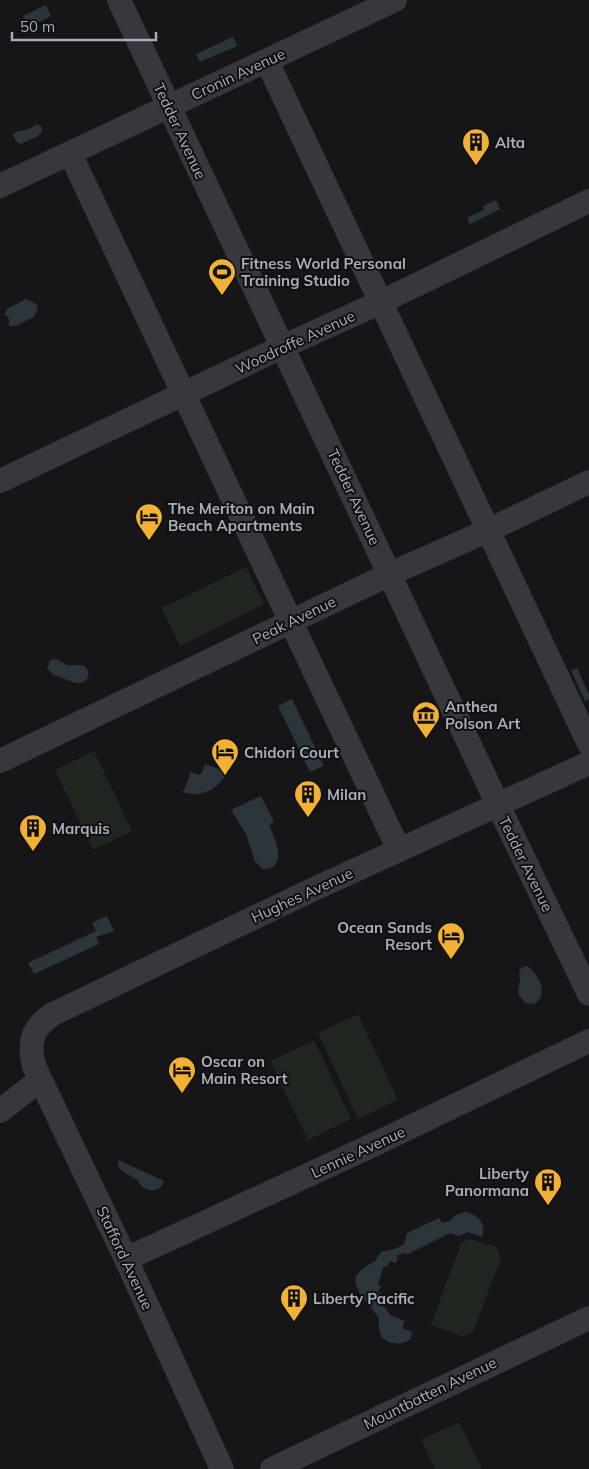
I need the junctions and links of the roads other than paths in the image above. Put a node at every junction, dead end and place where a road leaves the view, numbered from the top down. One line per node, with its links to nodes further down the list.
1 (119, 0): 4 (street, Tedder Avenue)
2 (395, 0): 3 (street, Cronin Avenue)
3 (267, 61): 4 (street, Cronin Avenue); 8 (street)
4 (168, 106): 5 (street, Cronin Avenue); 9 (street, Tedder Avenue)
5 (70, 152): 6 (street, Cronin Avenue); 10 (street)
6 (0, 186)
7 (589, 201): 8 (street, Woodroffe Avenue)
8 (381, 302): 9 (street, Woodroffe Avenue); 13 (street)
9 (282, 347): 10 (street, Woodroffe Avenue); 14 (street, Tedder Avenue)
10 (184, 393): 11 (street, Woodroffe Avenue); 15 (street)
11 (0, 481)
12 (589, 482): 13 (street, Peak Avenue)
13 (489, 530): 14 (street, Peak Avenue); 16 (street)
14 (390, 574): 15 (street, Peak Avenue); 19 (street, Tedder Avenue)
15 (290, 622): 17 (street, Peak Avenue); 20 (street)
16 (589, 744)
17 (0, 761)
18 (589, 762): 19 (street, Hughes Avenue)
19 (498, 805): 20 (street, Hughes Avenue); 21 (street, Tedder Avenue)
20 (399, 850): 23 (street, Hughes Avenue)
21 (589, 994)
22 (589, 1041): 26 (street, Lennie Avenue)
23 (30, 1046): 24 (street, Stafford Avenue)
24 (40, 1080): 25 (street); 26 (street, Stafford Avenue)
25 (0, 1111)
26 (126, 1259): 28 (street, Stafford Avenue)
27 (589, 1318): 29 (street, Mountbatten Avenue)
28 (222, 1469)
29 (272, 1469)

